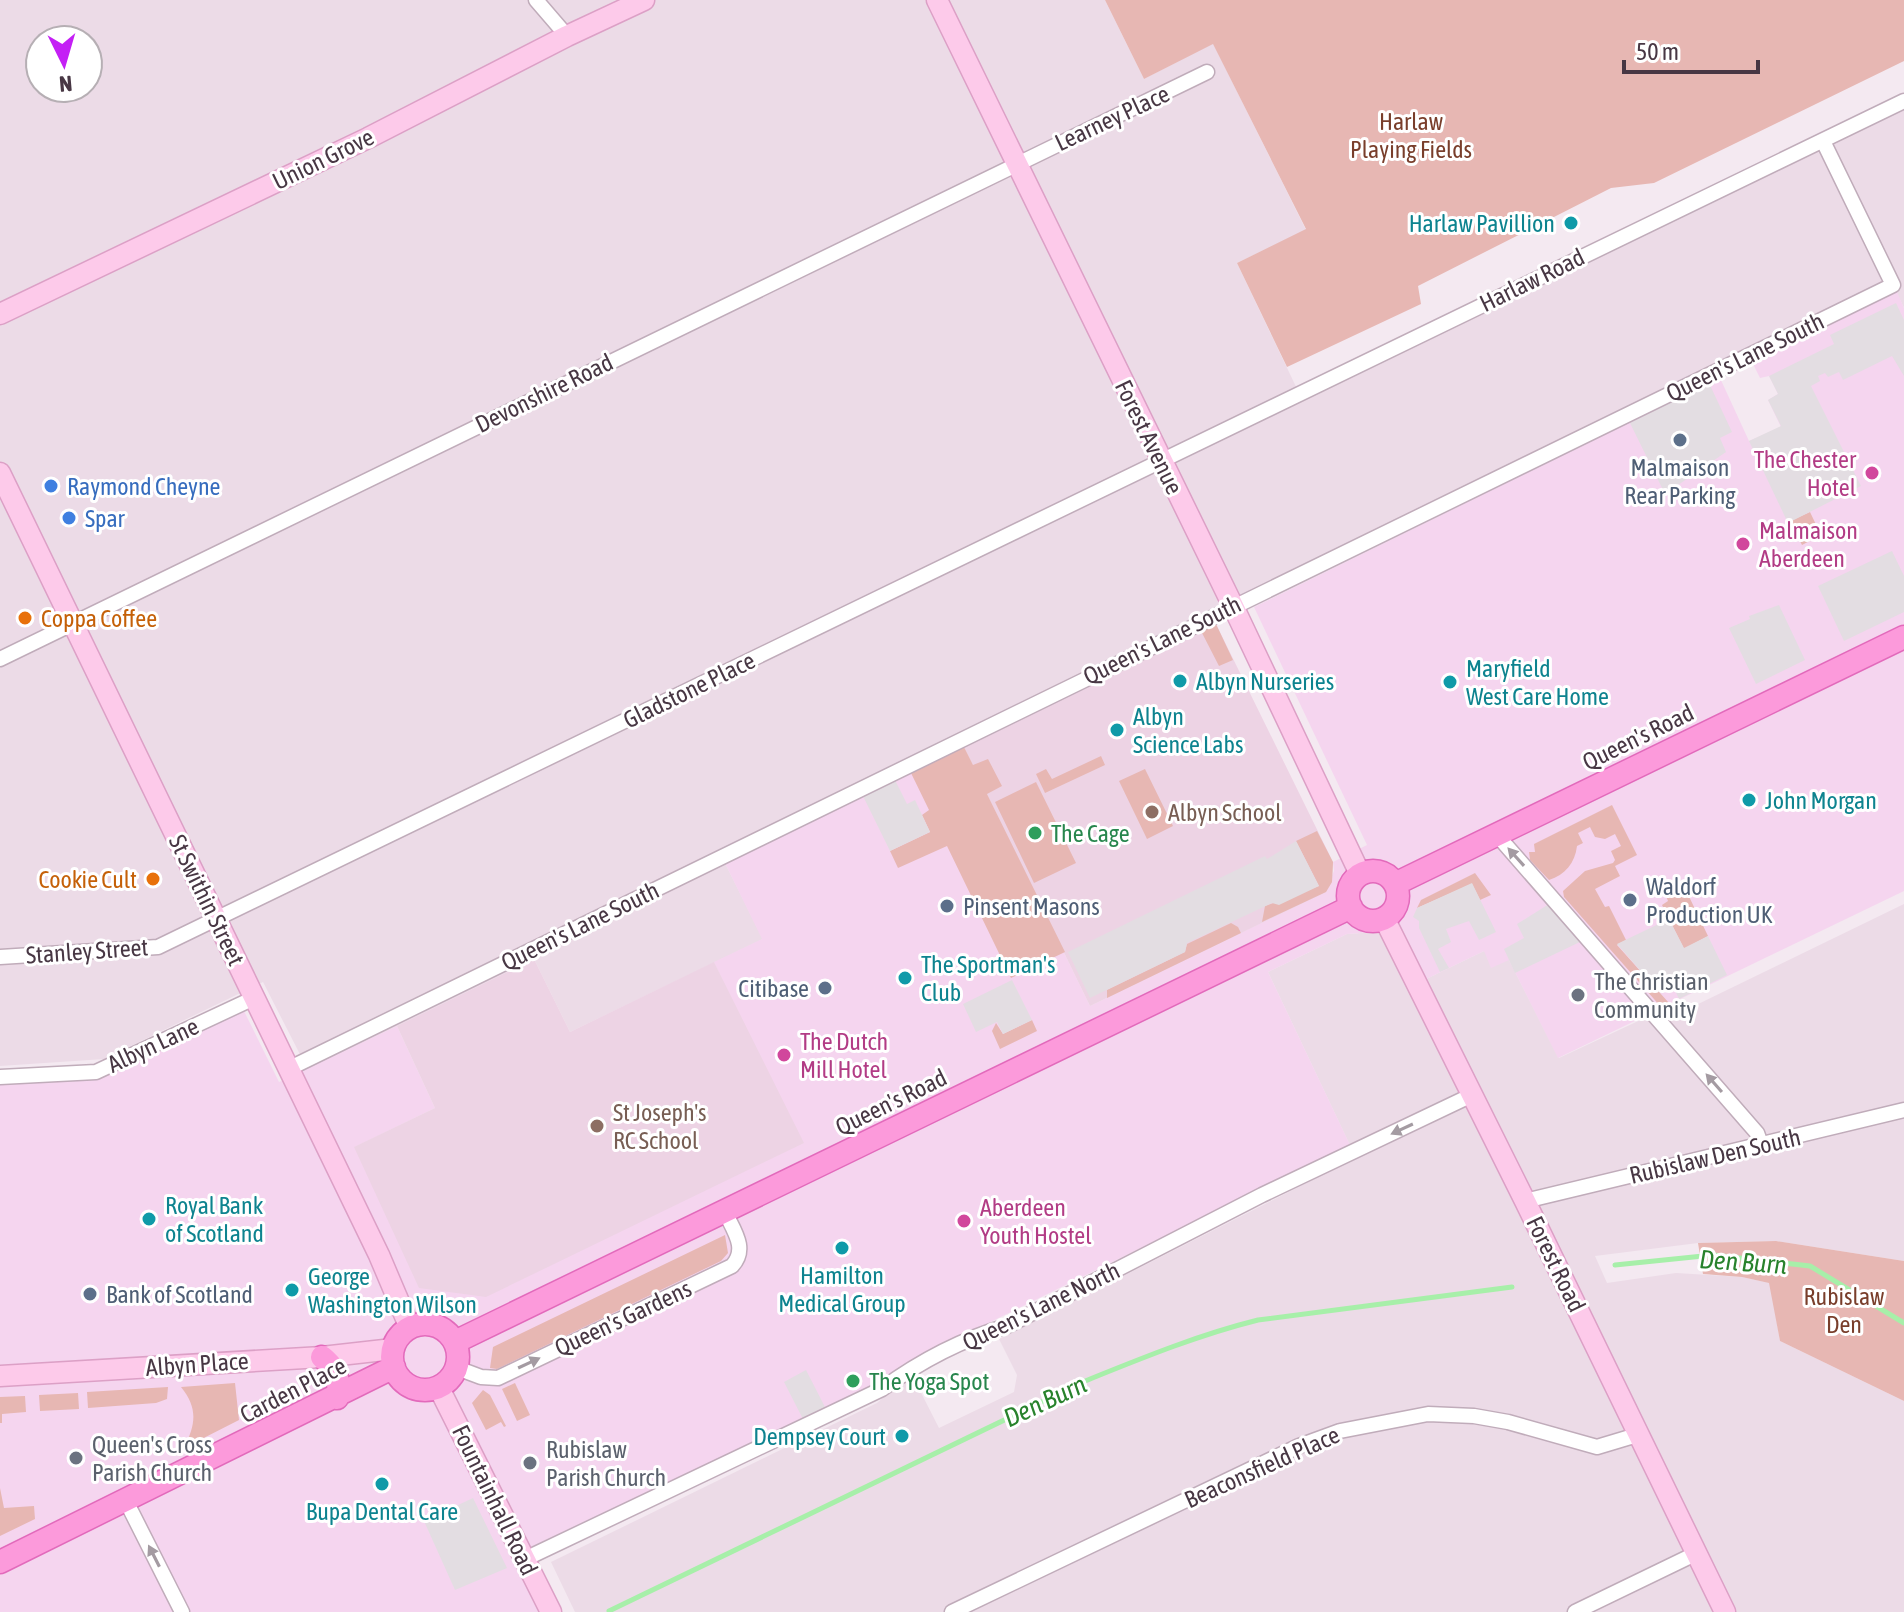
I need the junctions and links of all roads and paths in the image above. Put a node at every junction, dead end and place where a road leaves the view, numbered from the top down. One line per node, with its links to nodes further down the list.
1 (536, 0): 4 (street)
2 (644, 0): 4 (street, Union Grove)
3 (937, 0): 8 (street, Forest Avenue)
4 (567, 36): 9 (street, Union Grove)
5 (1207, 72): 8 (street, Learney Place)
6 (1904, 101): 7 (street, Harlaw Road)
7 (1823, 141): 10 (street, Harlaw Road); 12 (street, Queen's Lane South)
8 (1017, 164): 10 (street, Forest Avenue); 13 (street, Devonshire Road)
9 (0, 314)
10 (1161, 460): 12 (street, Forest Avenue); 21 (street, Gladstone Place)
11 (0, 473): 13 (street, St Swithin Street)
12 (1233, 606): 17 (street, Forest Avenue); 24 (street, Queen's Lane South)
13 (72, 623): 15 (street, Devonshire Road); 21 (street, St Swithin Street)
14 (1904, 637): 16 (main road, Queen's Road)
15 (0, 659)
16 (1497, 835): 18 (main road, Queen's Road); 28 (street, one-way to 16)
17 (1360, 874): 18 (main road); 19 (main road)
18 (1395, 884): 20 (main road)
19 (1351, 907): 20 (main road); 30 (main road, Queen's Road)
20 (1384, 918): 26 (street, Forest Road)
21 (216, 919): 22 (street, Stanley Street); 23 (street, St Swithin Street)
22 (0, 957)
23 (254, 998): 24 (street, St Swithin Street); 25 (street, Albyn Lane)
24 (288, 1069): 31 (street, St Swithin Street)
25 (0, 1077)
26 (1472, 1095): 29 (street, Forest Road); 42 (street, Queen's Lane North, one-way to 42)
27 (1904, 1110): 28 (street, Rubislaw Den South)
28 (1761, 1144): 29 (street, Rubislaw Den South)
29 (1525, 1201): 39 (street, Forest Road)
30 (725, 1212): 32 (main road, Queen's Road); 35 (street, Queen's Gardens, one-way to 30)
31 (410, 1328): 32 (main road); 34 (main road)
32 (455, 1342): 35 (main road)
33 (322, 1357): 34 (street, Albyn Place); 36 (street, Albyn Place); 38 (main road)
34 (393, 1358): 37 (main road); 38 (main road, Carden Place)
35 (457, 1368): 37 (main road)
36 (0, 1376)
37 (439, 1388): 42 (street, Fountainhall Road)
38 (337, 1398): 40 (main road, Carden Place)
39 (1637, 1435): 41 (street, Forest Road); 46 (street, Beaconsfield Place)
40 (126, 1501): 43 (main road, Carden Place); 44 (street, one-way to 40)
41 (1697, 1553): 47 (street); 48 (street, Forest Road)
42 (525, 1559): 45 (street, Fountainhall Road)
43 (0, 1562)
44 (182, 1612)
45 (551, 1612)
46 (952, 1612)
47 (1575, 1612)
48 (1725, 1612)

